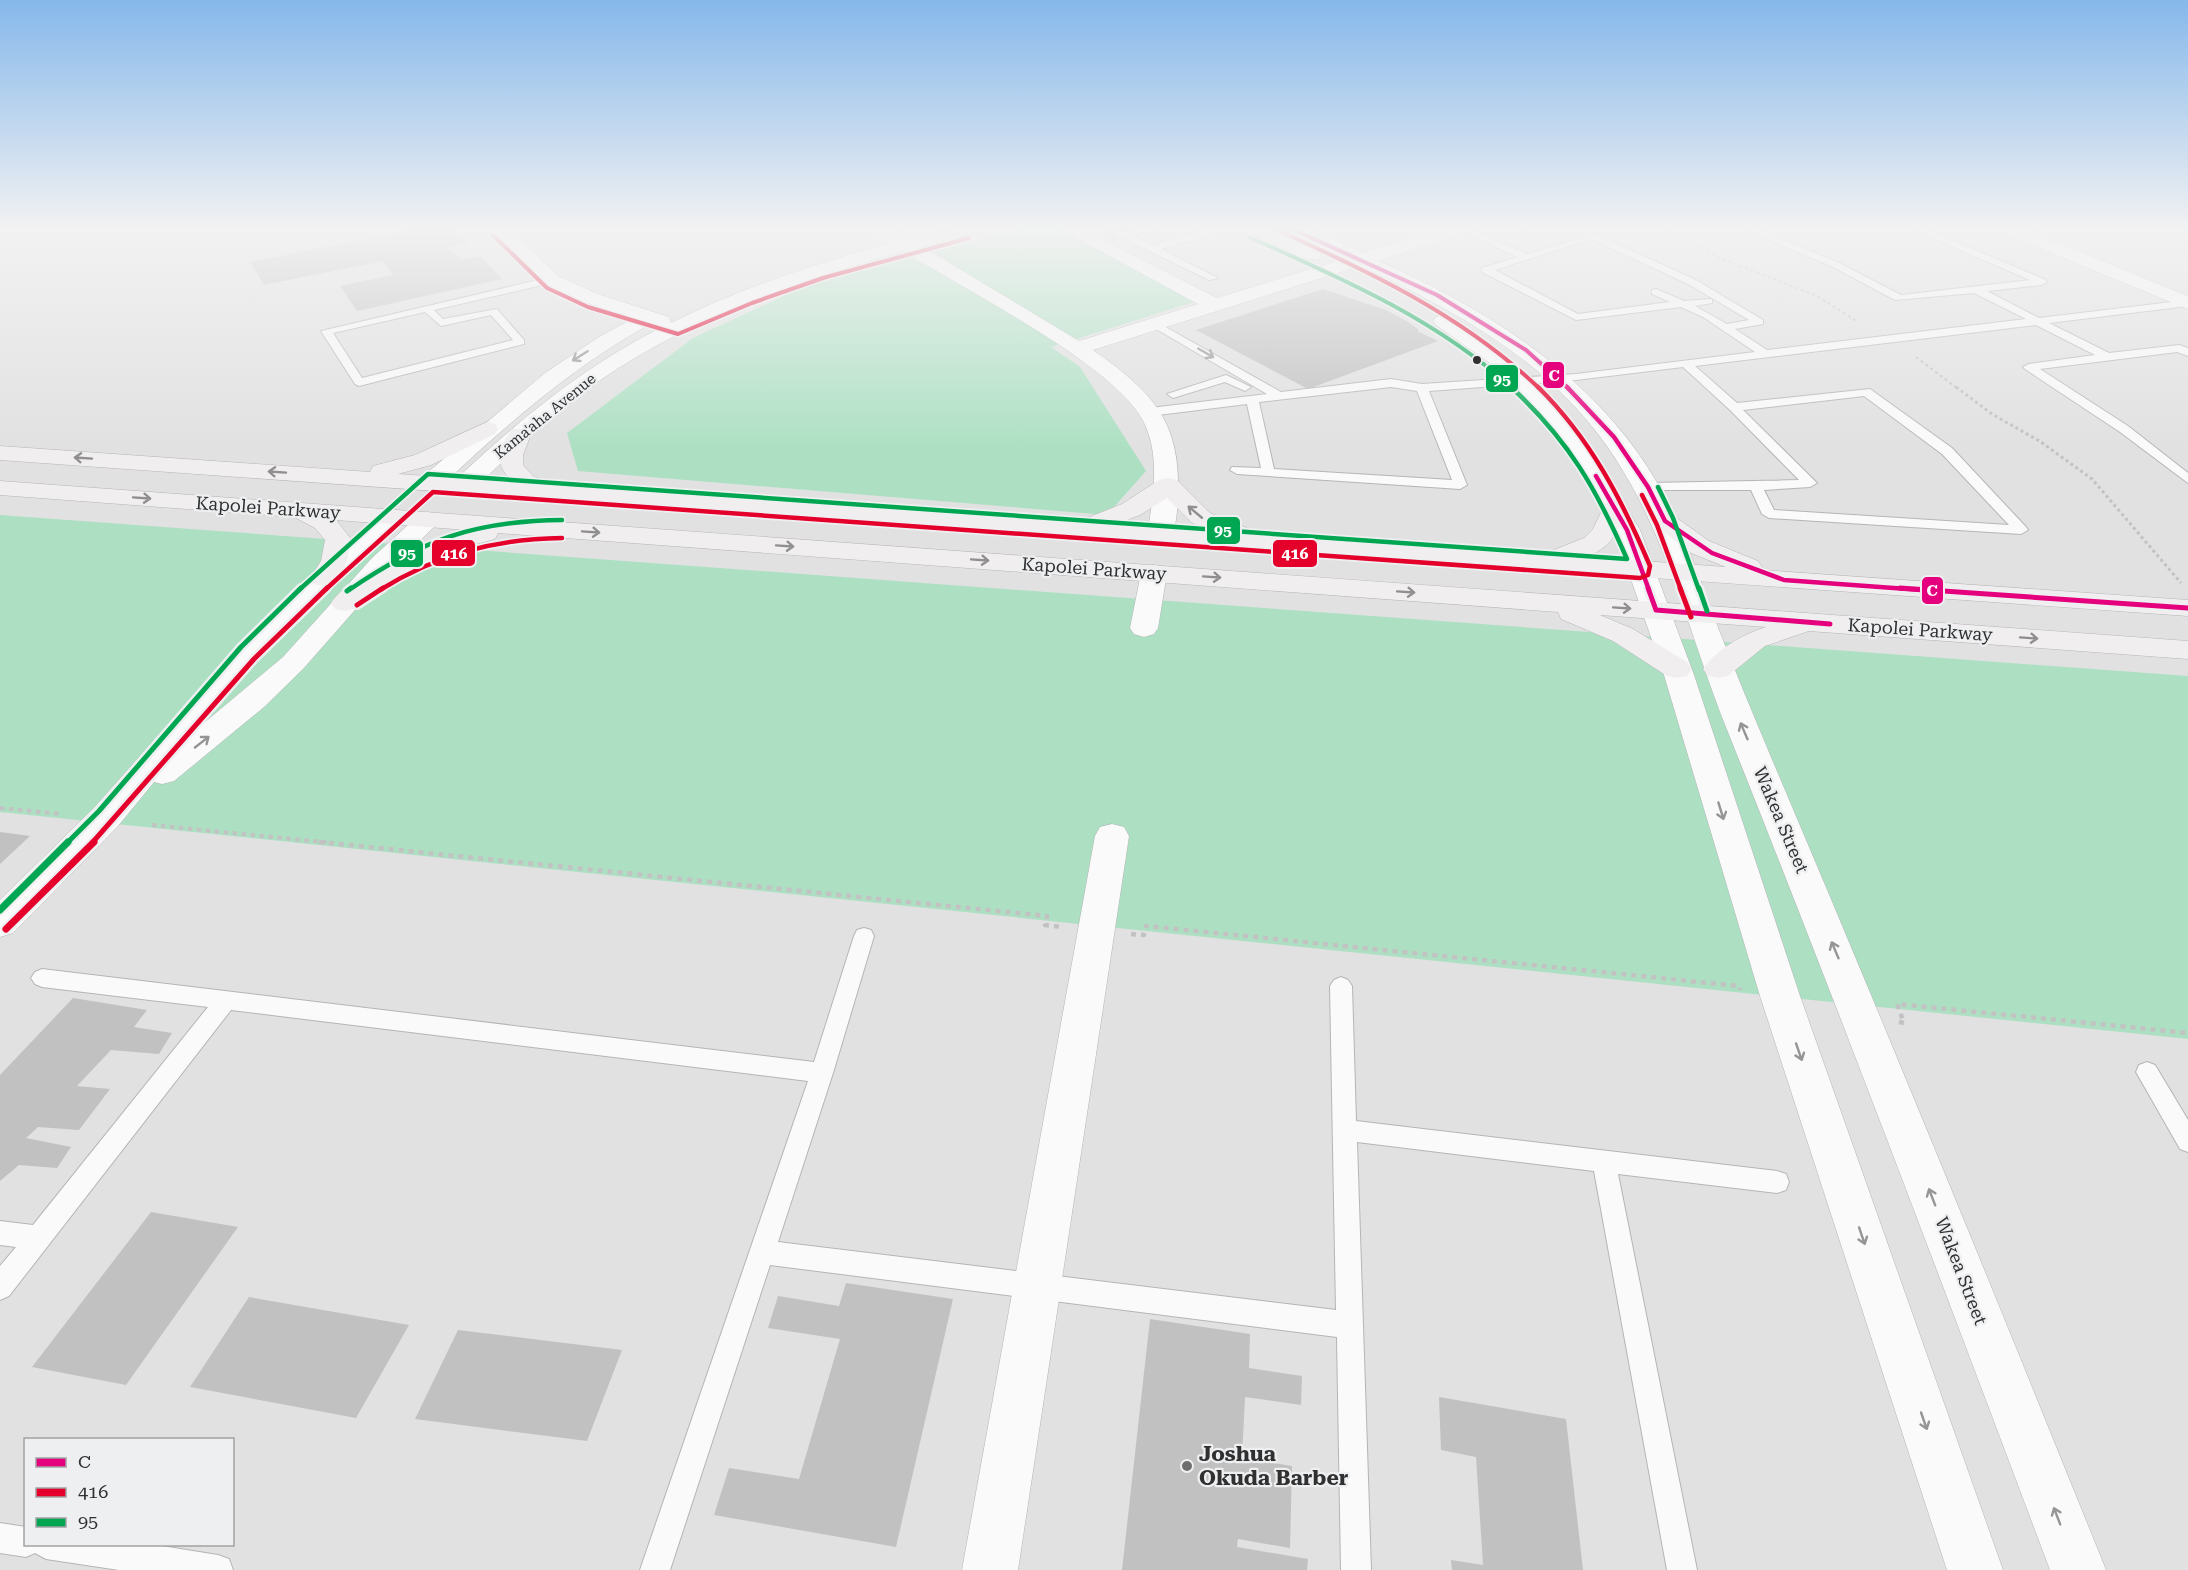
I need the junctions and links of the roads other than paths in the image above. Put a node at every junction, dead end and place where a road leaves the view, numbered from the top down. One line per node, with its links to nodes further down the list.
1 (420, 302): 17 (lane)
2 (439, 302): 17 (lane)
3 (604, 302): 20 (street)
4 (716, 302): 19 (street, Kama'aha Avenue)
5 (1004, 302): 24 (street)
6 (1210, 302): 18 (street)
7 (1224, 302): 18 (street)
8 (1408, 302): 30 (street)
9 (1449, 302): 29 (street, Wakea Street)
10 (1548, 302): 16 (lane)
11 (1680, 302): 16 (lane)
12 (1698, 302): 16 (lane)
13 (1726, 302): 23 (lane)
14 (1999, 302): 21 (lane)
15 (2188, 303): 21 (lane)
16 (1684, 304): 23 (lane)
17 (426, 305): 17 (lane)
18 (1215, 305): 22 (street)
19 (677, 315): 20 (street); 38 (street, Kama'aha Avenue)
20 (649, 317): 37 (street, Kama'aha Avenue, one-way to 37)
21 (2037, 322): 26 (lane); 27 (lane)
22 (1155, 324): 24 (street); 33 (lane, one-way to 33)
23 (1726, 327): 26 (lane)
24 (1077, 348): 36 (street)
25 (2188, 353): 27 (lane)
26 (1765, 354): 28 (lane)
27 (2107, 357): 43 (lane)
28 (1686, 364): 29 (lane); 35 (lane)
29 (1559, 378): 30 (lane); 48 (street, Wakea Street)
30 (1522, 381): 31 (lane); 51 (street)
31 (1422, 388): 33 (lane); 41 (lane)
32 (1173, 394): 34 (lane)
33 (1279, 396): 34 (lane)
34 (1255, 399): 36 (lane); 41 (lane)
35 (1734, 407): 47 (lane); 47 (lane)
36 (1150, 412): 45 (street)
37 (487, 429): 42 (main road); 44 (street, Kama'aha Avenue)
38 (520, 434): 46 (street, Kama'aha Avenue); 50 (main road)
39 (0, 453): 42 (main road, Kapolei Parkway, one-way to 39)
40 (1236, 470): 41 (lane)
41 (1268, 472)
42 (335, 477): 44 (main road, Kapolei Parkway)
43 (2188, 479)
44 (430, 483): 46 (main road, Kapolei Parkway); 53 (main road)
45 (1168, 485): 57 (main road); 58 (street); 59 (main road, one-way to 45)
46 (463, 486): 50 (main road, Kapolei Parkway); 54 (main road)
47 (1756, 486): 48 (lane)
48 (1648, 487): 55 (street, Wakea Street)
49 (0, 488): 52 (main road, Kapolei Parkway, one-way to 52)
50 (546, 491): 57 (main road, Kapolei Parkway)
51 (1614, 509): 60 (main road); 61 (street)
52 (299, 510): 53 (main road, Kapolei Parkway); 64 (main road)
53 (393, 517): 54 (main road, Kapolei Parkway); 64 (street)
54 (428, 520): 56 (main road, Kapolei Parkway); 67 (street)
55 (1665, 521): 62 (street, Wakea Street); 65 (main road)
56 (532, 527): 63 (main road, Kapolei Parkway, one-way to 63); 67 (main road)
57 (1069, 529): 58 (main road, Kapolei Parkway)
58 (1160, 535): 59 (main road, Kapolei Parkway); 63 (main road)
59 (1267, 543): 60 (main road, Kapolei Parkway)
60 (1541, 562): 61 (main road, Kapolei Parkway)
61 (1641, 569): 62 (main road, Kapolei Parkway); 69 (street)
62 (1684, 572): 65 (main road, Kapolei Parkway); 70 (street, Wakea Street)
63 (1154, 573): 66 (main road, Kapolei Parkway, one-way to 66); 72 (street)
64 (324, 578): 76 (street)
65 (1784, 580): 68 (main road, Kapolei Parkway)
66 (1535, 602): 69 (main road, Kapolei Parkway, one-way to 69); 74 (main road)
67 (345, 603): 76 (street, one-way to 67)
68 (2188, 608)
69 (1656, 610): 70 (main road, Kapolei Parkway); 74 (street)
70 (1699, 614): 71 (main road, Kapolei Parkway); 75 (street, Wakea Street)
71 (1815, 623): 73 (main road, Kapolei Parkway, one-way to 73); 75 (main road)
72 (1144, 628)
73 (2188, 650)
74 (1678, 672): 103 (street, one-way to 103)
75 (1720, 673): 104 (street, Wakea Street, one-way to 75)
76 (106, 817): 78 (street)
77 (1112, 836): 92 (street)
78 (0, 922)
79 (864, 936): 84 (lane)
80 (42, 978): 82 (lane)
81 (1341, 986): 85 (lane)
82 (225, 1001): 84 (lane); 90 (lane)
83 (2147, 1072): 86 (lane)
84 (822, 1073): 91 (lane)
85 (1345, 1130): 87 (lane); 94 (lane)
86 (2188, 1142)
87 (1604, 1161): 88 (lane); 102 (lane)
88 (1777, 1182)
89 (0, 1233): 90 (lane)
90 (38, 1238): 93 (lane)
91 (761, 1252): 92 (lane); 99 (lane)
92 (1036, 1285): 94 (lane); 100 (street)
93 (0, 1287)
94 (1350, 1324): 101 (lane)
95 (0, 1538): 96 (lane)
96 (24, 1542)
97 (53, 1546): 98 (lane)
98 (218, 1570)
99 (655, 1570)
100 (990, 1570)
101 (1356, 1570)
102 (1682, 1570)
103 (1975, 1570)
104 (2078, 1570)

